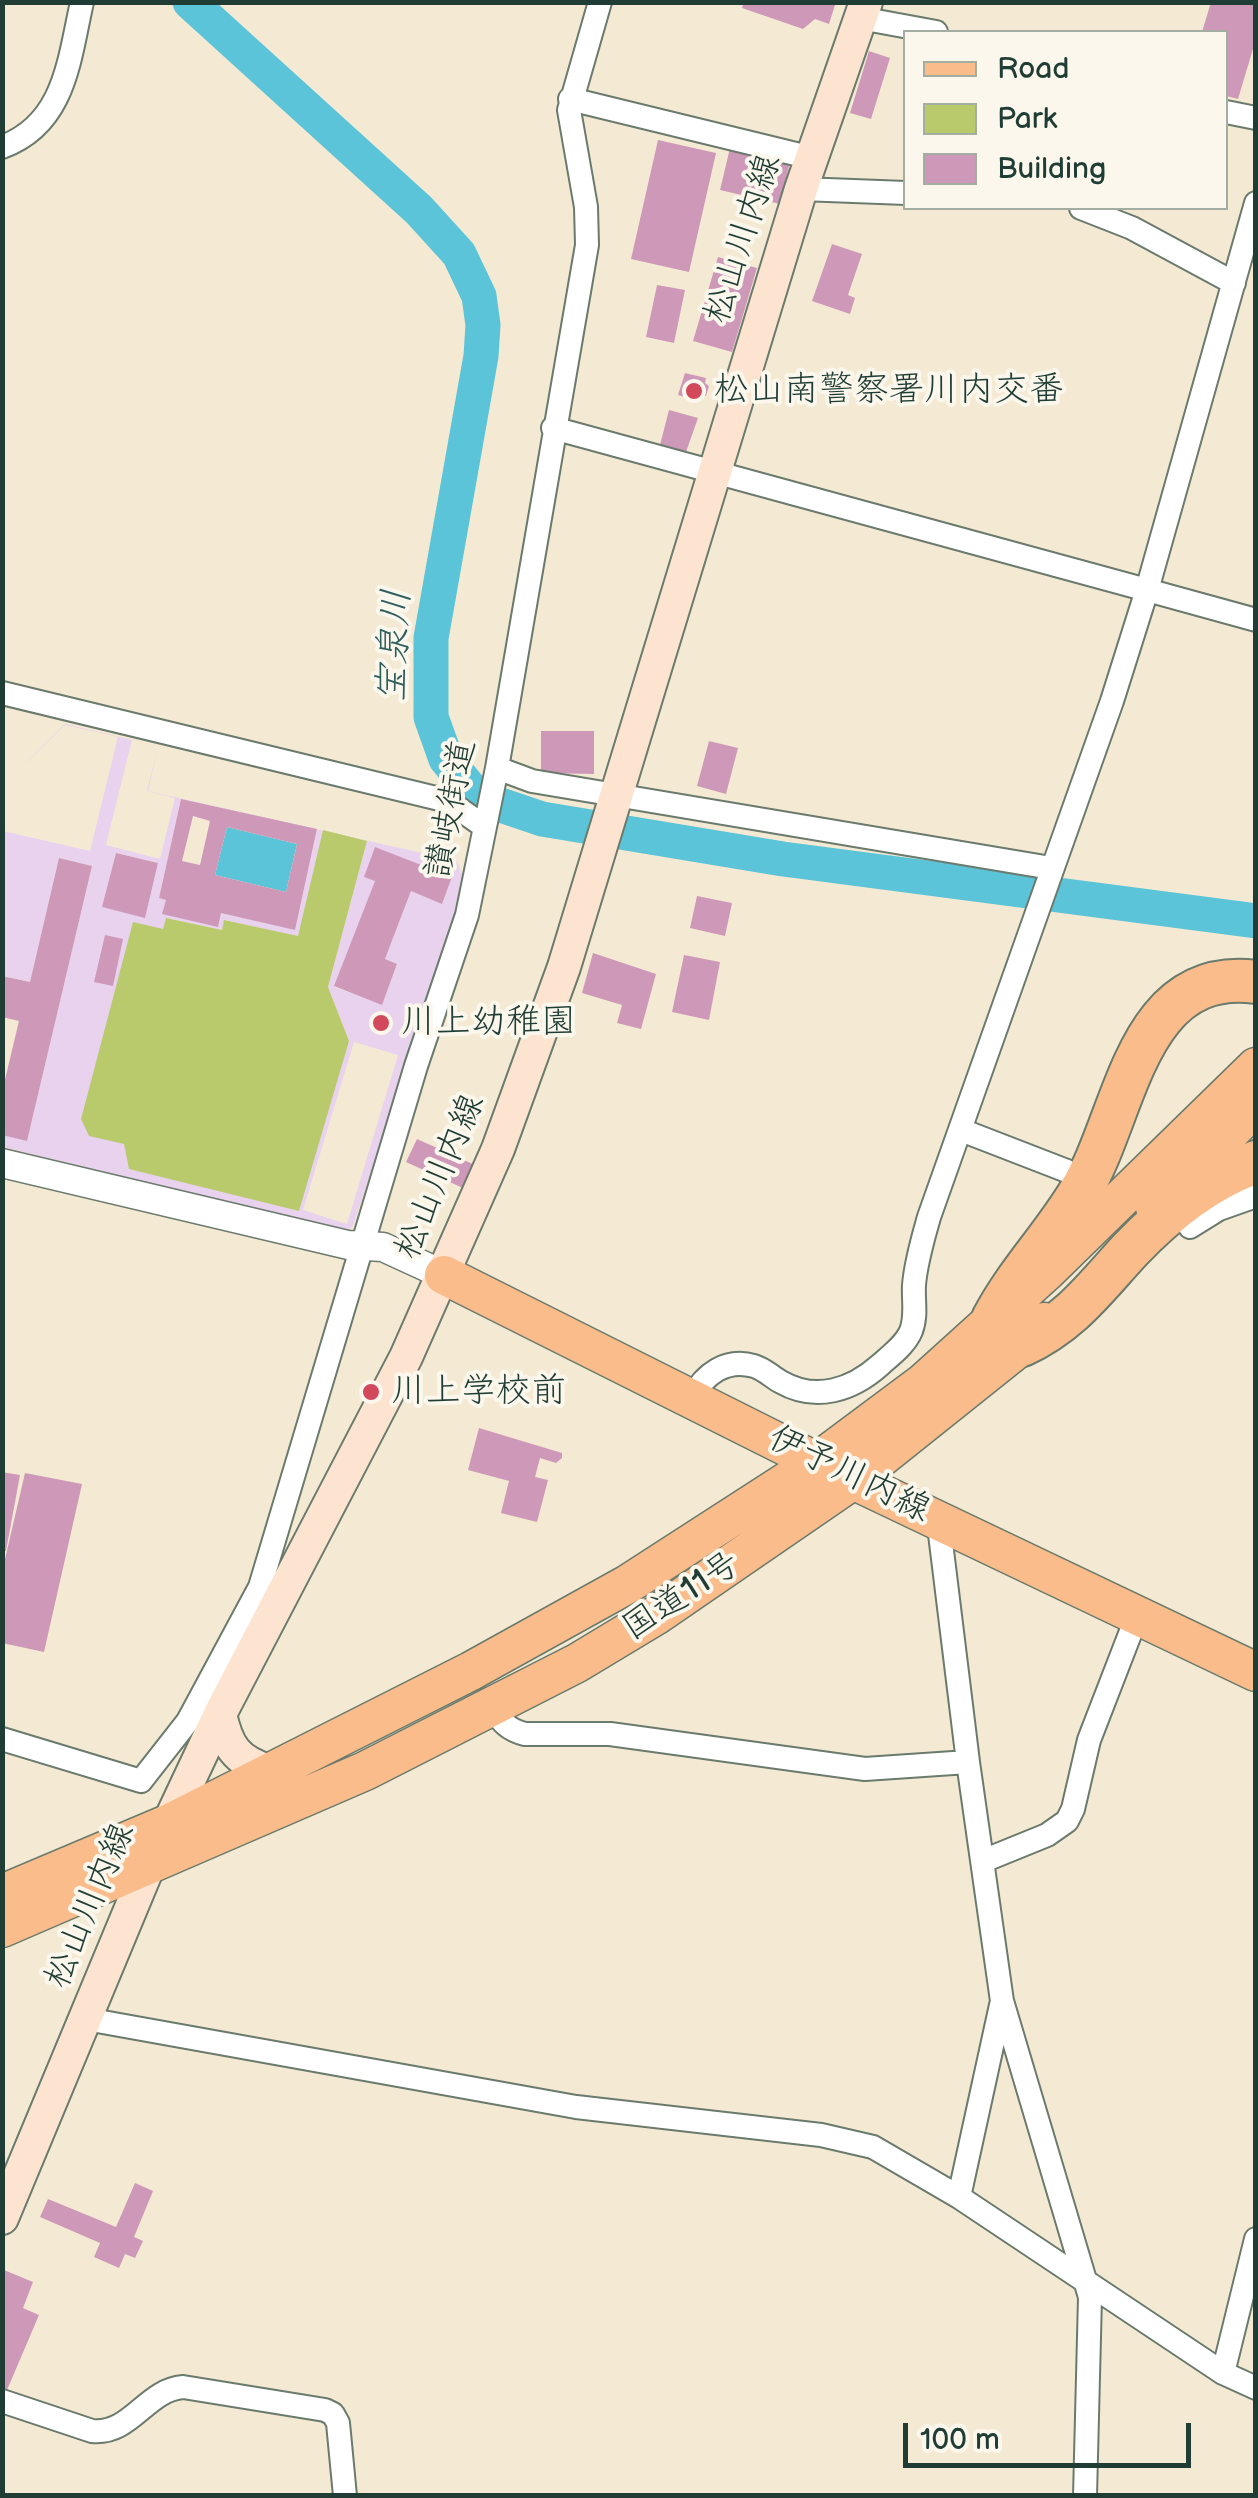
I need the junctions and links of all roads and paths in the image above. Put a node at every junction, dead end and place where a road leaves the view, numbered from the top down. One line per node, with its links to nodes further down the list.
1 (82, 2): 8 (street)
2 (600, 2): 5 (street, 讃岐街道)
3 (863, 10): 4 (street); 9 (main road, 松山川内線)
4 (929, 30)
5 (570, 100): 9 (street); 14 (street, 讃岐街道)
6 (1228, 112): 7 (street)
7 (1256, 118)
8 (2, 148)
9 (806, 173): 10 (street); 15 (main road, 松山川内線)
10 (903, 192)
11 (1256, 203): 13 (street)
12 (1086, 210): 13 (street)
13 (1242, 277): 16 (street)
14 (553, 428): 15 (street); 19 (street, 讃岐街道)
15 (714, 470): 16 (street); 20 (main road, 松山川内線)
16 (1147, 590): 17 (street); 22 (street)
17 (1256, 620)
18 (2, 693): 21 (street)
19 (496, 772): 20 (street); 21 (street, 讃岐街道)
20 (615, 799): 22 (street); 33 (main road, 松山川内線)
21 (486, 823): 32 (street, 讃岐街道)
22 (1050, 871): 26 (street)
23 (1256, 982): 34 (highway)
24 (1256, 1067): 34 (main road, 国道11号)
25 (1256, 1106): 34 (main road, 国道11号)
26 (960, 1130): 29 (street); 35 (street)
27 (1256, 1162): 34 (highway)
28 (2, 1163): 32 (street)
29 (1067, 1171)
30 (1256, 1196): 31 (street)
31 (1190, 1227)
32 (362, 1246): 33 (street); 39 (street, 讃岐街道)
33 (444, 1274): 35 (main road, 伊予川内線); 39 (main road, 松山川内線)
34 (1008, 1332): 36 (main road, 国道11号); 37 (main road, 国道11号)
35 (692, 1398): 36 (main road, 伊予川内線)
36 (817, 1462): 37 (main road, 伊予川内線); 46 (main road, 国道11号)
37 (854, 1480): 38 (main road, 伊予川内線); 42 (main road, 国道11号)
38 (938, 1518): 40 (main road, 伊予川内線); 45 (street)
39 (270, 1591): 43 (main road, 松山川内線); 44 (street, 讃岐街道)
40 (1137, 1616): 41 (main road, 伊予川内線); 48 (street)
41 (1256, 1672)
42 (492, 1708): 45 (street); 49 (main road, 国道11号)
43 (220, 1714): 46 (main road); 47 (main road, 松山川内線)
44 (2, 1738)
45 (968, 1762): 48 (street)
46 (268, 1772): 47 (main road, 国道11号)
47 (170, 1823): 49 (main road, 松山川内線); 50 (main road, 国道11号)
48 (983, 1861): 52 (street)
49 (149, 1866): 51 (main road, 国道11号); 53 (main road, 松山川内線)
50 (2, 1894)
51 (2, 1928)
52 (1002, 2000): 54 (street); 57 (street)
53 (86, 2019): 54 (street); 55 (main road, 松山川内線)
54 (959, 2197): 57 (street)
55 (2, 2218)
56 (1256, 2238): 58 (street)
57 (1087, 2283): 58 (street); 62 (street)
58 (1224, 2373): 59 (street)
59 (1256, 2388)
60 (2, 2401): 61 (street)
61 (345, 2496)
62 (1085, 2496)

